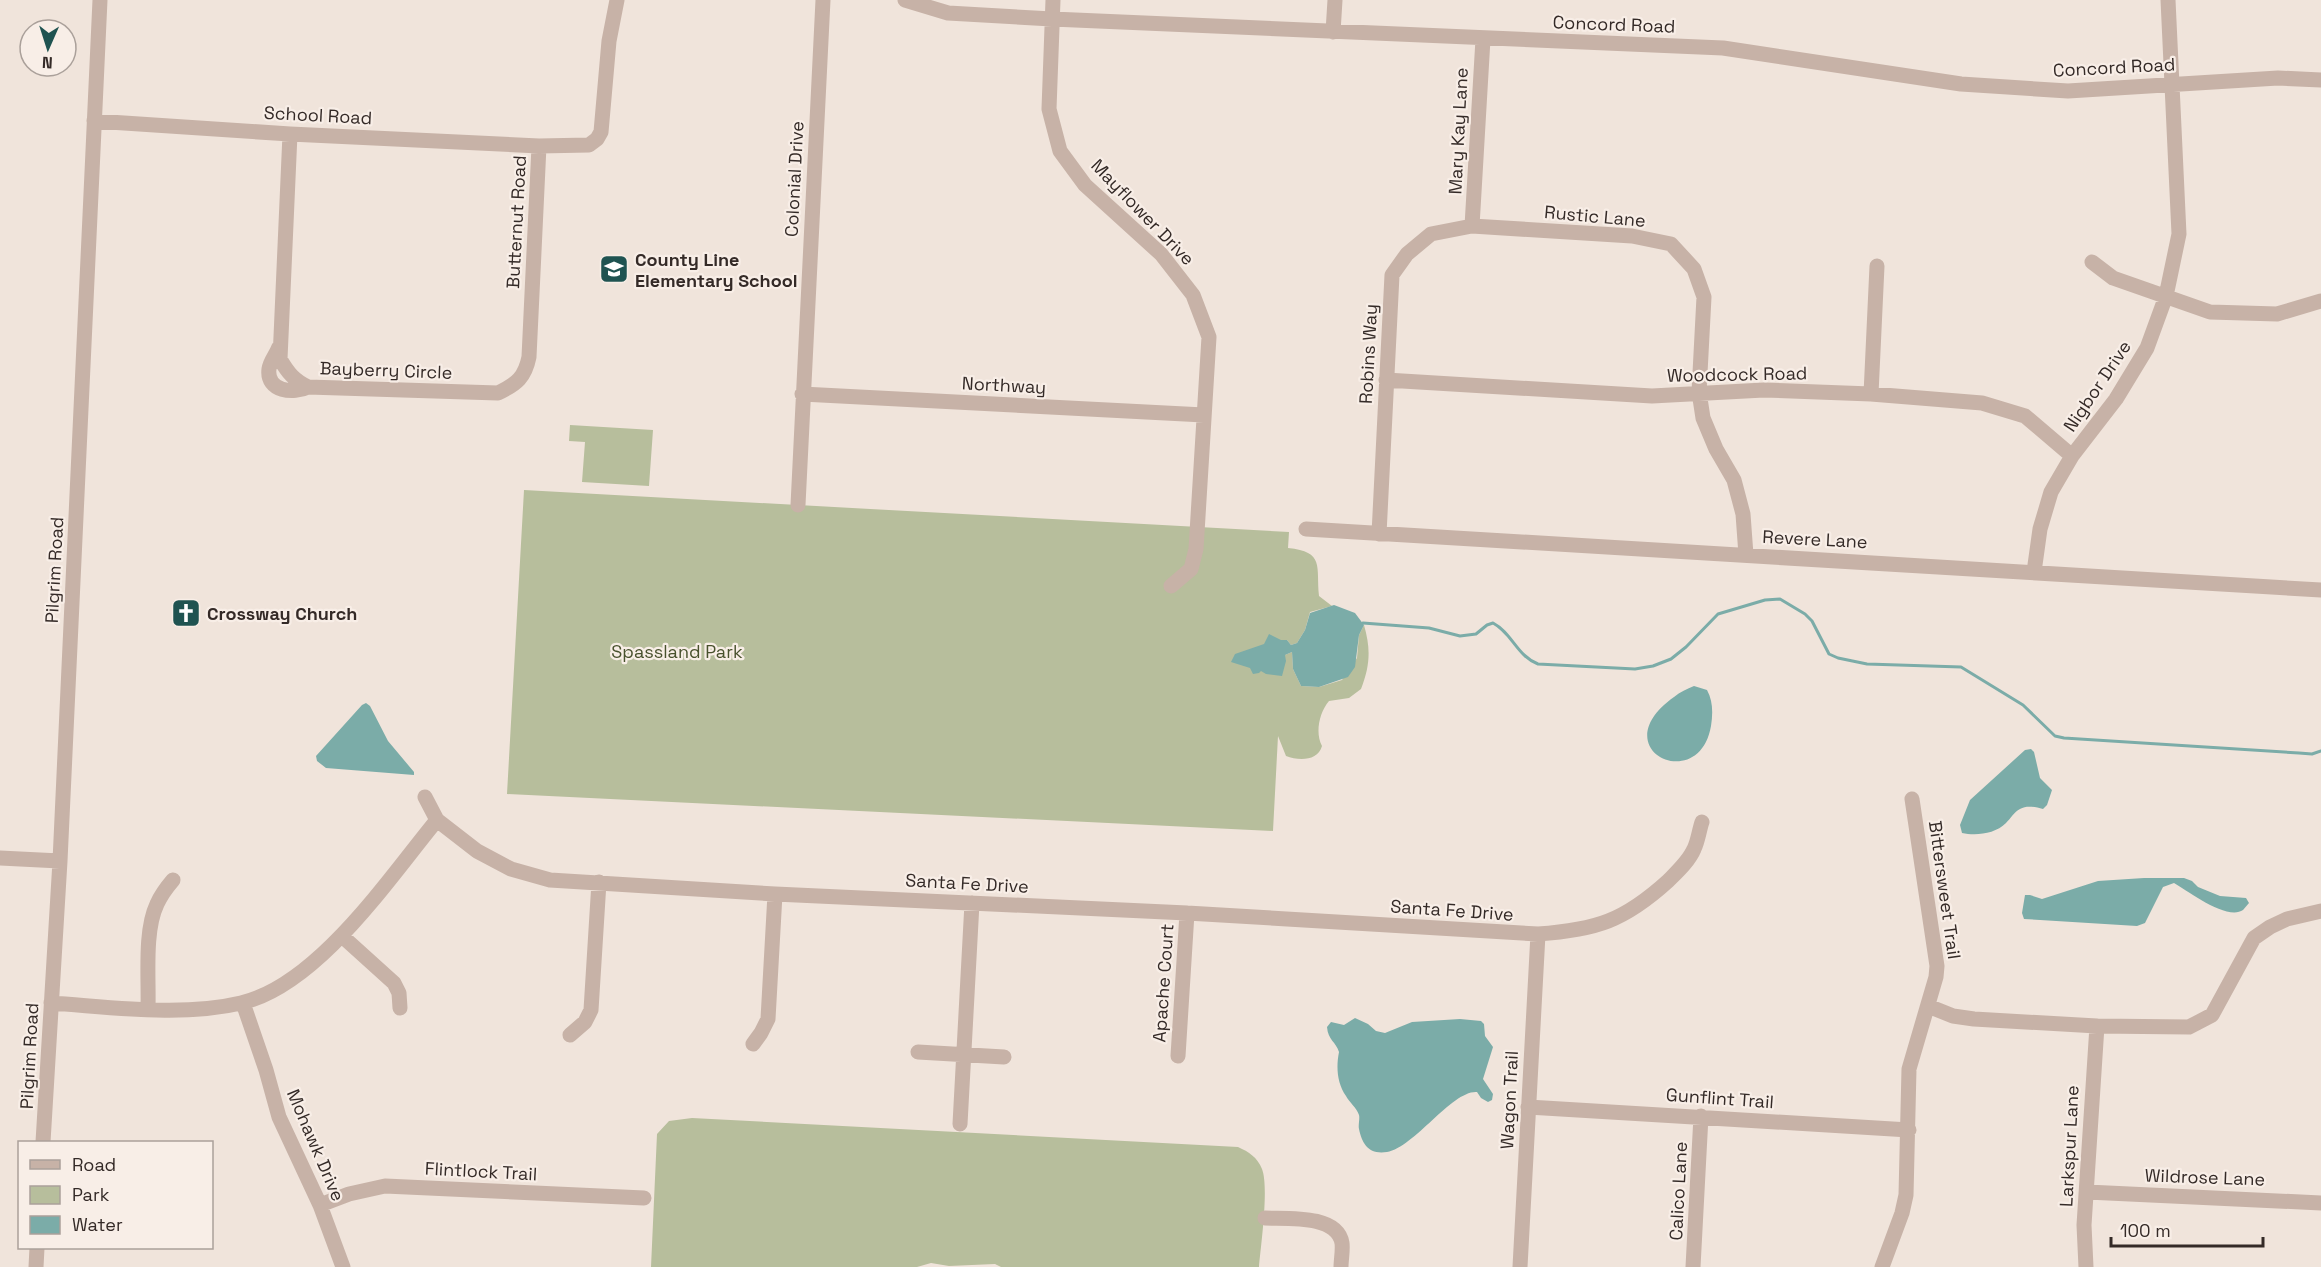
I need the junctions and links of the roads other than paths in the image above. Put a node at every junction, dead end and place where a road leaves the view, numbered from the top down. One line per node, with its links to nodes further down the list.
1 (100, 0): 13 (street, Pilgrim Road)
2 (618, 0): 15 (street, Butternut Road)
3 (823, 0): 24 (street, Colonial Drive)
4 (905, 0): 8 (street, Concord Road)
5 (1053, 0): 8 (street, Mayflower Drive)
6 (1335, 0): 9 (street)
7 (2168, 0): 12 (street, Nigbor Drive)
8 (1053, 19): 9 (street, Concord Road); 26 (street, Mayflower Drive)
9 (1333, 32): 10 (street, Concord Road)
10 (1483, 39): 12 (street, Concord Road); 16 (street, Mary Kay Lane)
11 (2321, 80): 12 (street, Concord Road)
12 (2174, 83): 19 (street, Nigbor Drive)
13 (94, 121): 14 (street, School Road); 40 (street, Pilgrim Road)
14 (290, 134): 15 (street, School Road); 21 (street, Bayberry Circle)
15 (539, 146): 21 (street, Butternut Road)
16 (1472, 226): 22 (street, Robins Way); 23 (street, Rustic Lane)
17 (2092, 262): 19 (street)
18 (1877, 266): 25 (street)
19 (2166, 296): 20 (street); 27 (street, Nigbor Drive)
20 (2321, 301)
21 (530, 357)
22 (1386, 380): 23 (street, Woodcock Road); 30 (street, Robins Way)
23 (1699, 392): 25 (street, Woodcock Road); 31 (street, Rustic Lane)
24 (802, 394): 26 (street, Northway); 28 (street, Colonial Drive)
25 (1870, 394): 27 (street, Woodcock Road)
26 (1204, 415): 33 (street, Mayflower Drive)
27 (2072, 456): 32 (street, Nigbor Drive)
28 (798, 505)
29 (1306, 530): 30 (street, Revere Lane)
30 (1379, 534): 31 (street, Revere Lane)
31 (1746, 555): 32 (street, Revere Lane)
32 (2034, 572): 34 (street, Revere Lane)
33 (1171, 586)
34 (2321, 590)
35 (425, 797): 37 (street, Santa Fe Drive)
36 (1912, 799): 51 (street, Bittersweet Trail)
37 (437, 820): 42 (street, Santa Fe Drive); 48 (street)
38 (1702, 822): 47 (street, Santa Fe Drive)
39 (0, 858): 40 (street)
40 (60, 861): 49 (street, Pilgrim Road)
41 (173, 880): 52 (street)
42 (598, 882): 43 (street, Santa Fe Drive); 55 (street)
43 (775, 894): 44 (street, Santa Fe Drive); 56 (street)
44 (972, 903): 46 (street, Santa Fe Drive); 58 (street)
45 (2321, 911): 54 (street)
46 (1187, 913): 47 (street, Santa Fe Drive); 59 (street, Apache Court)
47 (1538, 934): 61 (street, Wagon Trail)
48 (342, 936): 50 (street); 53 (street)
49 (51, 1003): 52 (street); 65 (street, Pilgrim Road)
50 (243, 1003): 52 (street); 69 (street, Mohawk Drive)
51 (1928, 1006): 54 (street); 64 (street, Bittersweet Trail)
52 (148, 1008)
53 (400, 1008)
54 (2097, 1026): 66 (street, Larkspur Lane)
55 (570, 1035)
56 (753, 1044)
57 (918, 1052): 58 (street)
58 (964, 1054): 60 (street); 63 (street)
59 (1178, 1056)
60 (1004, 1057)
61 (1528, 1107): 62 (street, Gunflint Trail); 75 (street, Wagon Trail)
62 (1701, 1116): 64 (street, Gunflint Trail); 76 (street, Calico Lane)
63 (960, 1124)
64 (1908, 1130): 77 (street, Bittersweet Trail)
65 (43, 1141)
66 (2087, 1192): 68 (street, Wildrose Lane); 78 (street, Larkspur Lane)
67 (644, 1198): 69 (street, Flintlock Trail)
68 (2321, 1203)
69 (320, 1205): 73 (street, Mohawk Drive)
70 (1265, 1218): 74 (street)
71 (37, 1249): 72 (street)
72 (36, 1267)
73 (343, 1267)
74 (1341, 1267)
75 (1520, 1267)
76 (1693, 1267)
77 (1882, 1267)
78 (2086, 1267)

